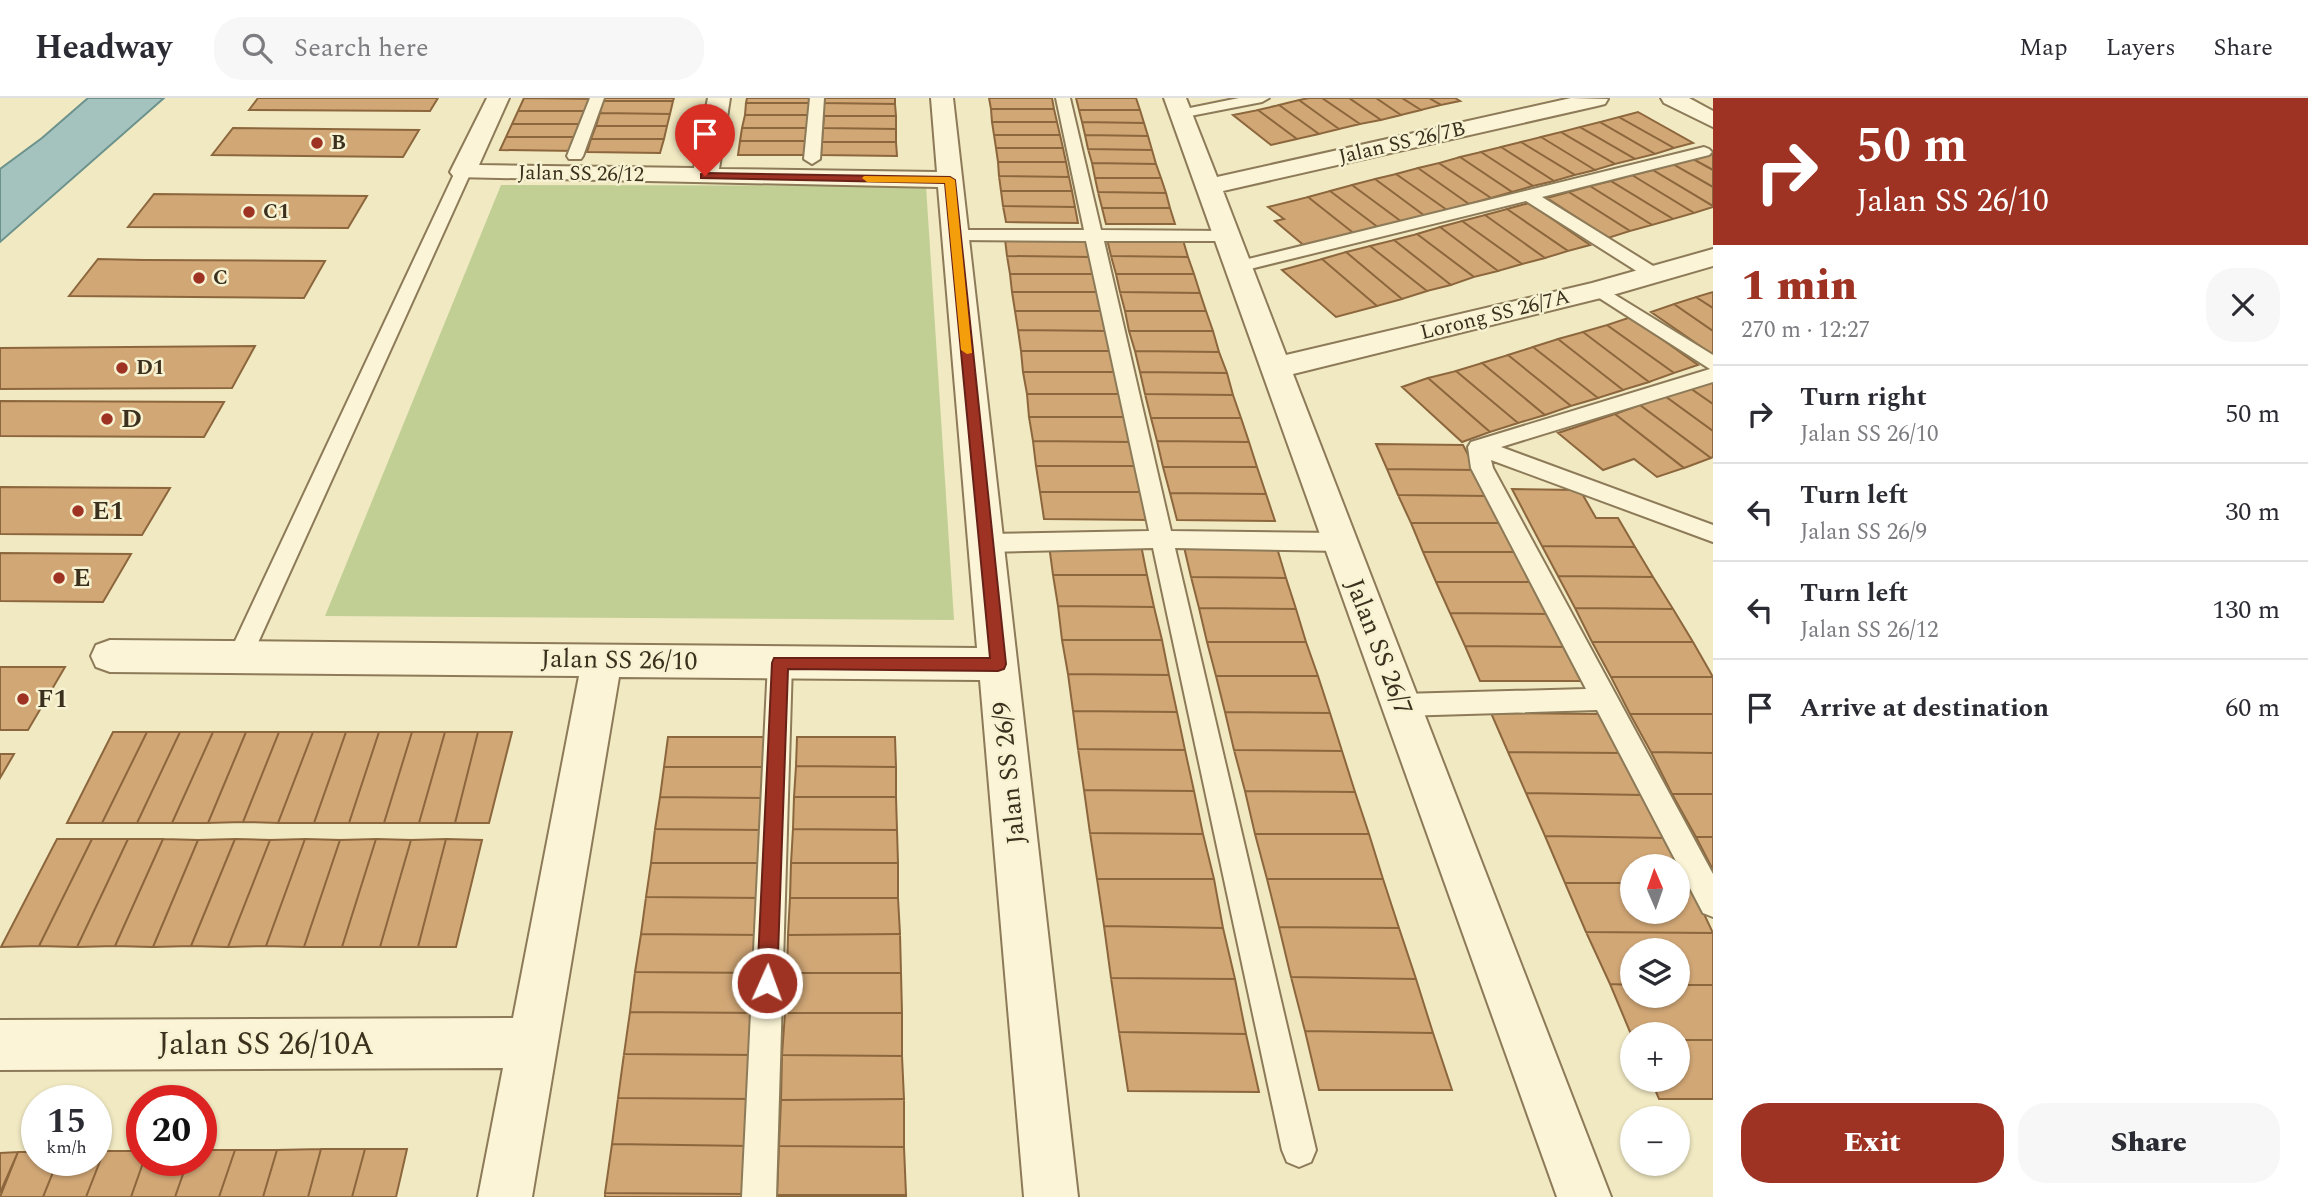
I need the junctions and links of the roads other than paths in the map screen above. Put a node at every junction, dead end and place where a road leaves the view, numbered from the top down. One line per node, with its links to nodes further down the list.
1 (498, 98): 15 (street)
2 (597, 98): 13 (lane)
3 (719, 98): 16 (street)
4 (817, 98): 14 (lane)
5 (942, 98): 17 (street, Jalan SS 26/9)
6 (1063, 98): 21 (lane)
7 (1262, 98): 10 (lane)
8 (1597, 99): 18 (street, Jalan SS 26/7B)
9 (1686, 100): 11 (street)
10 (1178, 106): 18 (street, Jalan SS 26/7)
11 (1713, 120)
12 (1704, 152): 19 (lane)
13 (575, 156)
14 (812, 159)
15 (463, 172): 16 (street, Jalan SS 26/12); 35 (lane)
16 (705, 176): 17 (street, Jalan SS 26/12)
17 (950, 180): 20 (street, Jalan SS 26/9)
18 (1208, 187): 22 (street, Jalan SS 26/7)
19 (1531, 197): 22 (lane); 24 (lane)
20 (956, 235): 21 (lane); 33 (street, Jalan SS 26/9)
21 (1094, 236): 22 (lane); 31 (lane)
22 (1232, 252): 27 (street, Jalan SS 26/7)
23 (1713, 257): 24 (street, Lorong SS 26/7A)
24 (1652, 273): 25 (street, Lorong SS 26/7A)
25 (1599, 290): 26 (lane); 27 (street, Lorong SS 26/7A)
26 (1713, 364)
27 (1275, 368): 32 (street, Jalan SS 26/7)
28 (1713, 375): 29 (lane)
29 (1478, 447): 30 (lane); 39 (lane)
30 (1713, 534)
31 (1162, 540): 32 (lane); 33 (lane); 44 (lane)
32 (1340, 542): 40 (street, Jalan SS 26/7)
33 (986, 543): 38 (street, Jalan SS 26/9)
34 (110, 656): 35 (street, Jalan SS 26/10)
35 (240, 656): 36 (street, Jalan SS 26/10)
36 (602, 660): 37 (street, Jalan SS 26/10); 42 (street)
37 (780, 663): 38 (street, Jalan SS 26/10); 46 (lane)
38 (998, 664): 47 (street, Jalan SS 26/9)
39 (1605, 699): 40 (lane); 41 (lane)
40 (1401, 705): 48 (street, Jalan SS 26/7)
41 (1713, 903)
42 (533, 1043): 43 (street, Jalan SS 26/10A); 45 (street)
43 (0, 1045)
44 (1299, 1150)
45 (505, 1197)
46 (759, 1197)
47 (1051, 1197)
48 (1584, 1197)

